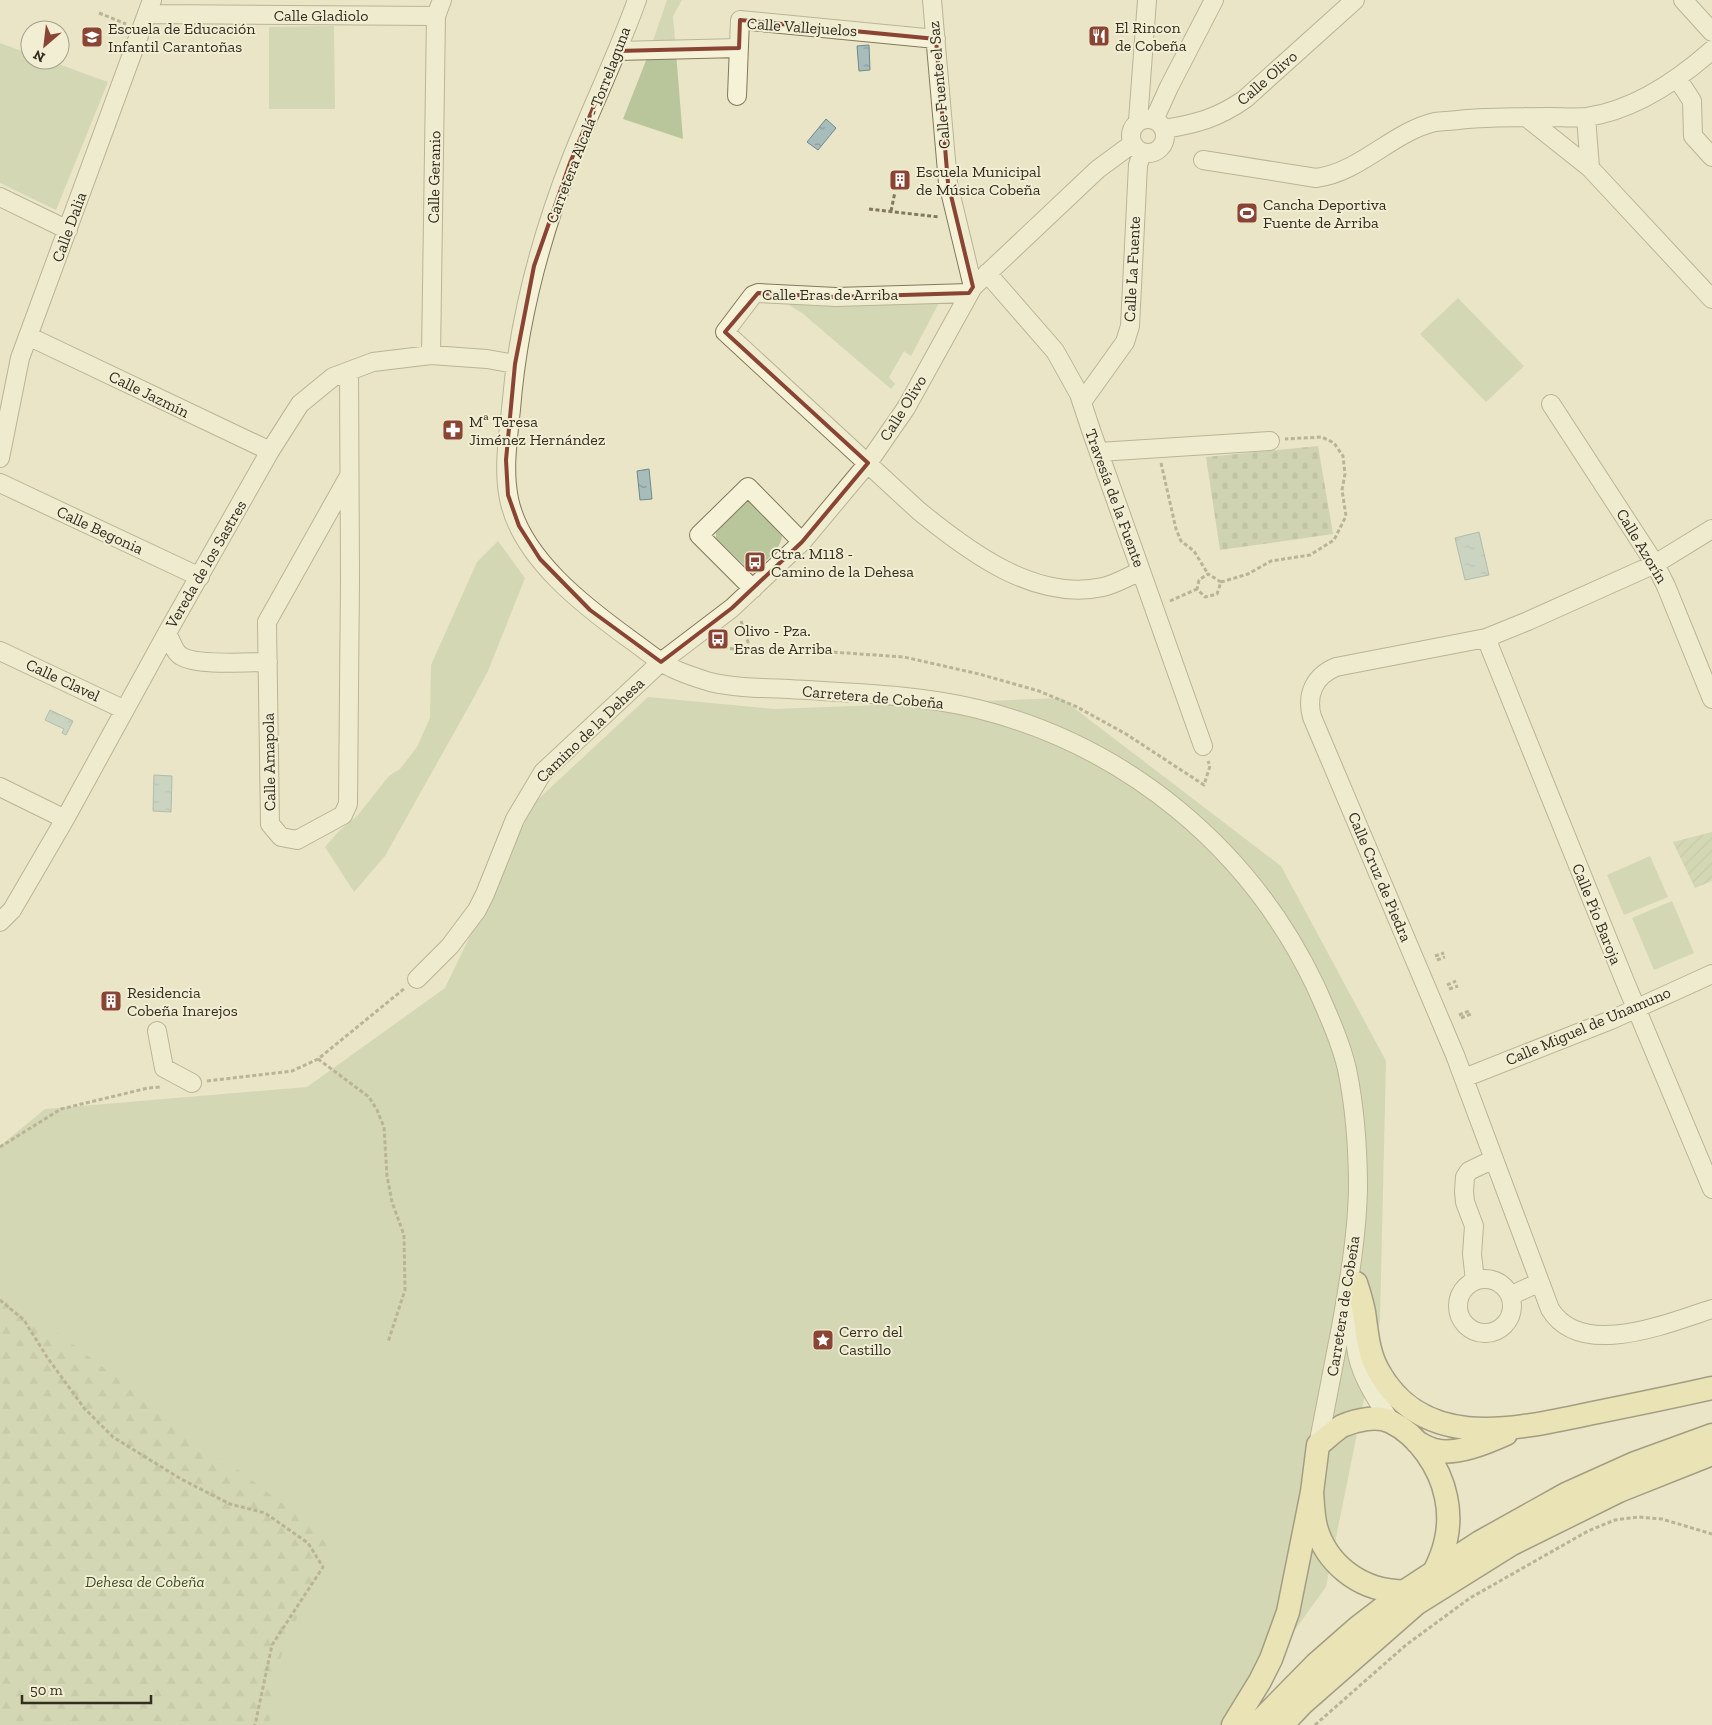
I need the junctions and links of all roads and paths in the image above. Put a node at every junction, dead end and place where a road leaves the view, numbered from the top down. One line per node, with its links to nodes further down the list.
1 (637, 0): 14 (street, Carretera Alcalá - Torrelaguna)
2 (932, 0): 11 (street, Calle Fuente el Saz)
3 (1147, 0): 19 (street)
4 (1214, 0): 19 (street)
5 (1355, 0): 19 (street, Calle Olivo)
6 (1683, 0): 10 (street)
7 (439, 8): 9 (street, Calle Gladiolo); 34 (street, Calle Geranio)
8 (99, 13): 9 (path)
9 (147, 14): 29 (street, Calle Dalia)
10 (1712, 32)
11 (936, 39): 12 (street, Calle Vallejuelos); 28 (street, Calle Fuente el Saz)
12 (739, 48): 14 (street); 16 (street, Calle Vallejuelos)
13 (1712, 50): 15 (street)
14 (617, 51): 35 (street, Carretera Alcalá - Torrelaguna)
15 (1678, 78): 18 (street); 21 (street)
16 (737, 96)
17 (1526, 117): 18 (street); 22 (street); 23 (street)
18 (1586, 117): 23 (street)
19 (1152, 123): 20 (street); 20 (street)
20 (1137, 149): 30 (street, Calle Olivo); 37 (street, Calle La Fuente)
21 (1712, 157)
22 (1203, 160)
23 (1590, 168): 32 (street)
24 (895, 192): 27 (path)
25 (0, 197): 29 (street)
26 (870, 209): 27 (path)
27 (891, 211): 28 (path)
28 (957, 219): 31 (street, Calle Fuente el Saz)
29 (68, 230): 33 (street, Calle Dalia)
30 (986, 274): 31 (street, Calle Olivo); 37 (street, Travesía de la Fuente)
31 (971, 290): 44 (street, Calle Olivo); 44 (street, Calle Eras de Arriba)
32 (1712, 299)
33 (28, 336): 41 (street, Calle Jazmín); 43 (street, Calle Dalia)
34 (431, 355): 35 (street, Vereda de los Sastres); 36 (street, Vereda de los Sastres)
35 (514, 364): 63 (street, Carretera Alcalá - Torrelaguna)
36 (349, 371): 41 (street, Vereda de los Sastres); 45 (street, Calle Amapola)
37 (1082, 402): 42 (street, Travesía de la Fuente)
38 (1551, 404): 49 (street, Calle Azorín)
39 (1270, 440): 40 (street); 53 (path)
40 (1158, 448): 42 (street); 51 (path)
41 (270, 452): 52 (street, Vereda de los Sastres)
42 (1098, 452): 50 (street, Travesía de la Fuente)
43 (0, 458)
44 (868, 463): 48 (street, Calle Olivo); 50 (street)
45 (349, 476): 62 (street, Calle Amapola); 62 (street, Calle Amapola)
46 (0, 483): 52 (street, Calle Begonia)
47 (1712, 529): 49 (street, Calle Cruz de Piedra)
48 (802, 542): 54 (street, Calle Olivo); 54 (street)
49 (1655, 564): 59 (street, Calle Cruz de Piedra); 64 (street, Calle Azorín)
50 (1141, 571): 57 (street, Travesía de la Fuente)
51 (1208, 574): 53 (path); 55 (path)
52 (200, 577): 58 (street, Vereda de los Sastres)
53 (1221, 582): 55 (path)
54 (753, 589): 56 (street, Calle Olivo)
55 (1197, 589): 57 (path)
56 (732, 608): 61 (path); 63 (street, Calle Olivo)
57 (1155, 608): 66 (street, Travesía de la Fuente)
58 (167, 633): 62 (street); 65 (street, Vereda de los Sastres)
59 (1486, 638): 78 (street, Calle Pío Baroja); 83 (street, Calle Cruz de Piedra)
60 (0, 651): 65 (street, Calle Clavel)
61 (747, 652)
62 (268, 662)
63 (661, 662): 73 (street, Camino de la Dehesa); 88 (street, Carretera de Cobeña)
64 (1712, 699)
65 (125, 710): 68 (street, Vereda de los Sastres)
66 (1203, 746)
67 (0, 787): 68 (street)
68 (65, 819): 69 (street, Vereda de los Sastres)
69 (0, 929)
70 (1445, 955): 71 (path)
71 (1436, 958)
72 (1712, 974): 78 (street, Calle Miguel de Unamuno)
73 (417, 979): 82 (path)
74 (1456, 981): 75 (path)
75 (1447, 985)
76 (1458, 986): 77 (path)
77 (1449, 990)
78 (1636, 1008): 83 (street, Calle Miguel de Unamuno); 87 (street, Calle Pío Baroja)
79 (1470, 1013): 80 (path)
80 (1460, 1016)
81 (157, 1031): 84 (street)
82 (318, 1059): 84 (path); 95 (path)
83 (1464, 1078): 86 (street, Calle Cruz de Piedra)
84 (192, 1083): 85 (path)
85 (0, 1147)
86 (1494, 1159): 89 (street); 90 (street, Calle Cruz de Piedra)
87 (1712, 1188)
88 (1354, 1255): 91 (street); 101 (street, Carretera de Cobeña)
89 (1475, 1281): 92 (street); 92 (street)
90 (1540, 1282): 92 (street); 94 (street, Calle Cruz de Piedra)
91 (1356, 1283): 97 (street); 98 (main road)
92 (1510, 1296)
93 (0, 1300): 107 (path)
94 (1712, 1309)
95 (388, 1342)
96 (1712, 1388): 98 (main road)
97 (1390, 1421): 100 (main road); 101 (main road)
98 (1521, 1427): 100 (main road)
99 (1712, 1435): 106 (main road)
100 (1418, 1442): 106 (main road)
101 (1318, 1445): 104 (main road)
102 (1712, 1454): 103 (main road)
103 (1619, 1491): 106 (main road); 111 (main road)
104 (1312, 1492): 106 (main road); 108 (main road)
105 (1712, 1534): 112 (path)
106 (1422, 1583): 109 (main road); 110 (main road)
107 (255, 1725)
108 (1233, 1725)
109 (1256, 1725)
110 (1277, 1725)
111 (1282, 1725)
112 (1315, 1725)

